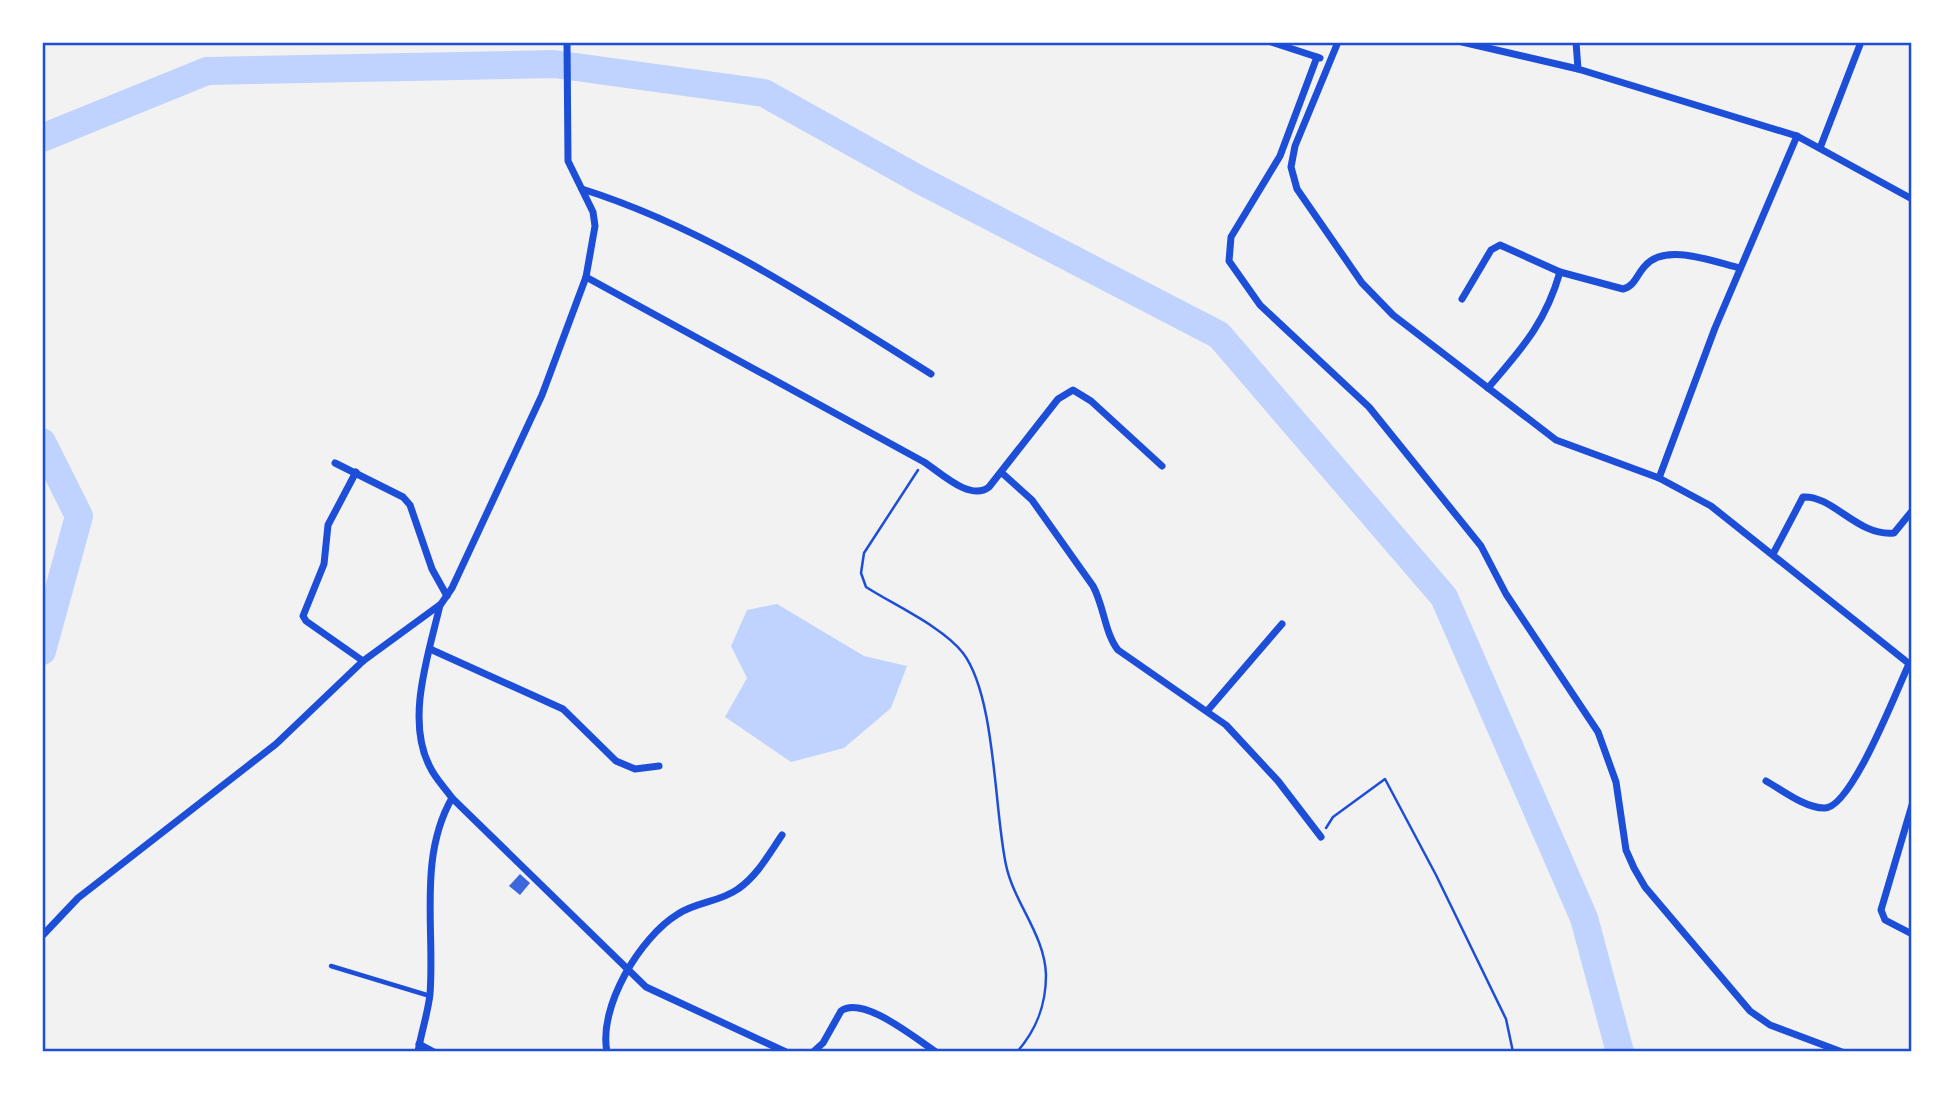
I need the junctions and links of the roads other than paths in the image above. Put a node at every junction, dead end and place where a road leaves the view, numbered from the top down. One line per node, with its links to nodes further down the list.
1 (568, 42): 12 (street)
2 (1271, 42): 7 (street)
3 (1338, 42): 8 (street)
4 (1462, 42): 9 (street)
5 (1576, 42): 9 (street)
6 (1861, 42): 11 (street)
7 (1317, 57): 8 (street); 51 (street)
8 (1328, 61): 19 (street)
9 (1578, 69): 10 (street)
10 (1797, 136): 11 (street); 14 (street)
11 (1820, 148): 13 (street)
12 (582, 189): 16 (street); 18 (street)
13 (1912, 199)
14 (1740, 268): 15 (street); 24 (street)
15 (1560, 272): 17 (street); 19 (street)
16 (586, 277): 23 (street); 27 (street)
17 (1462, 299)
18 (931, 374)
19 (1488, 388): 24 (street)
20 (335, 463): 22 (street)
21 (1162, 466): 23 (street)
22 (356, 472): 27 (street); 31 (street)
23 (1002, 473): 33 (street)
24 (1659, 478): 26 (street)
25 (1912, 511): 26 (street)
26 (1773, 554): 32 (street)
27 (447, 596): 28 (street)
28 (440, 604): 30 (street); 31 (street)
29 (1282, 624): 33 (street)
30 (430, 649): 34 (street); 36 (street)
31 (363, 661): 41 (street)
32 (1910, 665): 35 (street)
33 (1208, 710): 39 (street)
34 (659, 766)
35 (1766, 781)
36 (452, 798): 43 (street); 44 (street)
37 (1912, 805): 40 (street)
38 (782, 835): 43 (street)
39 (1321, 837)
40 (1912, 934)
41 (42, 936)
42 (331, 966): 44 (lane)
43 (625, 970): 47 (street); 48 (street)
44 (430, 996): 45 (street)
45 (419, 1048): 46 (street)
46 (434, 1052)
47 (607, 1052)
48 (786, 1052)
49 (813, 1052): 50 (street)
50 (936, 1052)
51 (1842, 1052)

